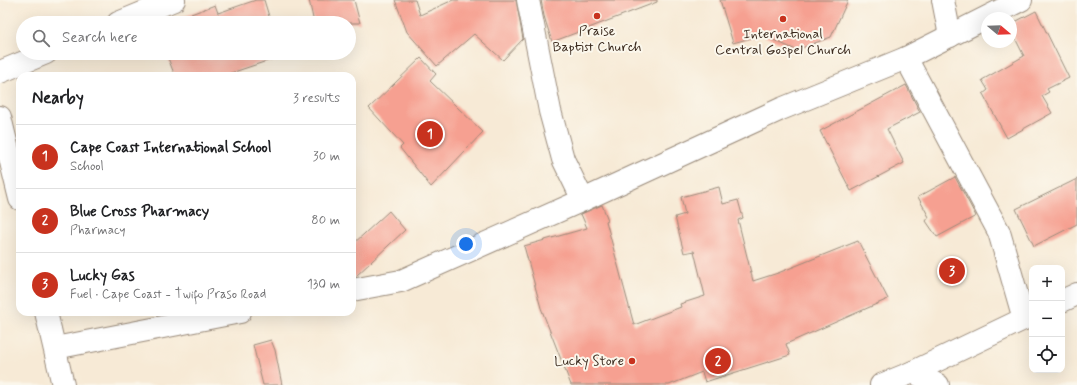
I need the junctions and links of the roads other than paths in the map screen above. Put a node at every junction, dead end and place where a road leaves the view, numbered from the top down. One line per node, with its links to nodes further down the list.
1 (174, 0): 5 (street)
2 (528, 0): 12 (street)
3 (943, 0): 6 (street)
4 (1021, 0): 6 (street)
5 (135, 16)
6 (950, 36): 7 (street)
7 (906, 58): 12 (street); 18 (street)
8 (29, 60): 9 (street)
9 (0, 72)
10 (0, 117): 11 (street)
11 (16, 183)
12 (583, 200): 13 (street)
13 (356, 289)
14 (1077, 294): 15 (street)
15 (1065, 300)
16 (47, 316): 19 (street)
17 (219, 316): 19 (street)
18 (1028, 317): 20 (street)
19 (55, 348): 21 (street)
20 (913, 372): 22 (street); 23 (street)
21 (63, 385)
22 (882, 385)
23 (938, 385)

